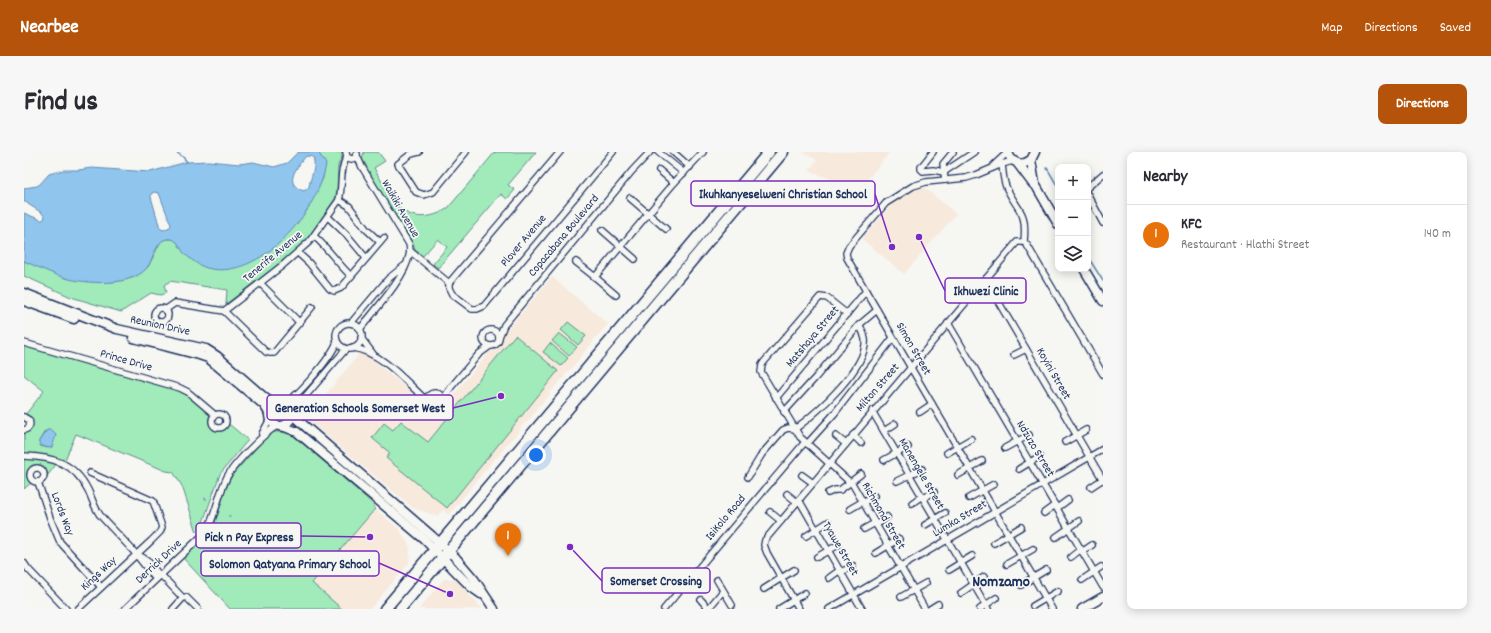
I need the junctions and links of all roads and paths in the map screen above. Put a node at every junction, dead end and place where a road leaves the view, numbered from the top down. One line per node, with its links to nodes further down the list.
1 (419, 152): 2 (street)
2 (466, 152)
3 (560, 152): 55 (street)
4 (613, 152): 55 (street, Plover Avenue)
5 (644, 152): 19 (street, Copacabana Boulevard)
6 (650, 152): 19 (street, Copacabana Boulevard)
7 (658, 152): 26 (street)
8 (673, 152): 22 (street)
9 (768, 152): 187 (highway)
10 (784, 152): 193 (highway)
11 (933, 152): 25 (street)
12 (953, 152): 25 (street)
13 (974, 152): 25 (street)
14 (1008, 152): 20 (street); 23 (street, Simon Street)
15 (1035, 152): 18 (street)
16 (700, 153): 22 (street)
17 (353, 155): 33 (street, Tenerife Avenue); 44 (street, Waikiki Avenue)
18 (1031, 160): 20 (street); 31 (street)
19 (640, 162): 69 (street, Copacabana Boulevard)
20 (1016, 162): 21 (street, Simon Street); 31 (street)
21 (1002, 164): 23 (street, Simon Street); 42 (street)
22 (690, 167): 26 (street)
23 (991, 168): 28 (street, Simon Street)
24 (659, 170): 29 (street)
25 (944, 172): 28 (street)
26 (684, 173): 29 (street)
27 (1103, 174): 30 (street)
28 (945, 180): 56 (street, Simon Street)
29 (674, 183): 35 (street)
30 (1091, 184)
31 (1038, 189): 37 (street)
32 (630, 198): 35 (street)
33 (339, 200): 36 (street, Tenerife Avenue); 46 (street)
34 (1091, 200): 38 (street)
35 (649, 213): 39 (street); 43 (street)
36 (328, 217): 41 (street, Tenerife Avenue); 46 (street)
37 (1055, 219)
38 (1103, 223)
39 (666, 229)
40 (602, 230): 43 (street)
41 (314, 236): 45 (street, Tenerife Avenue); 51 (street)
42 (1020, 242): 53 (street, Milton Street); 87 (street)
43 (621, 246): 47 (street); 52 (street)
44 (410, 251): 49 (street, Waikiki Avenue); 55 (street, Plover Avenue)
45 (298, 253): 51 (street); 54 (street, Tenerife Avenue)
46 (366, 258): 51 (street)
47 (635, 259)
48 (576, 262): 52 (street)
49 (406, 265): 67 (street); 71 (street, Waikiki Avenue)
50 (1086, 272): 59 (street)
51 (351, 276)
52 (595, 277): 58 (street)
53 (985, 279): 68 (street, Milton Street); 82 (street, Koyini Street)
54 (260, 283): 64 (street, Tenerife Avenue); 66 (street)
55 (449, 283)
56 (866, 291): 63 (street, Simon Street); 65 (street, Matshaya Street)
57 (24, 293): 94 (street, Reunion Drive)
58 (616, 295)
59 (1103, 301)
60 (24, 302): 101 (street, Reunion Drive)
61 (312, 307): 66 (street)
62 (166, 310): 64 (street)
63 (878, 310): 70 (street); 75 (street, Simon Street)
64 (224, 311): 66 (street)
65 (847, 314): 91 (street, Matshaya Street); 91 (street, Richmond Street)
66 (299, 322)
67 (351, 323): 71 (street); 76 (street)
68 (948, 323): 86 (street, Milton Street); 114 (street, Ndzuzo Street)
69 (504, 325): 72 (street, Copacabana Boulevard); 73 (street, Copacabana Boulevard)
70 (859, 325): 97 (street); 105 (street)
71 (360, 329): 74 (street)
72 (493, 331): 73 (street); 77 (street)
73 (499, 337): 79 (street)
74 (362, 338): 80 (street); 83 (street)
75 (894, 338): 86 (street, Simon Street); 116 (street, IsiKolo Road)
76 (337, 342): 81 (street); 94 (street)
77 (485, 342): 79 (street); 84 (street)
78 (24, 343): 100 (street, Prince Drive)
79 (490, 346): 84 (street)
80 (353, 348): 81 (street); 83 (street)
81 (346, 349): 99 (street)
82 (1026, 349): 85 (street); 111 (street, Koyini Street)
83 (374, 354): 89 (street)
84 (479, 354): 88 (street)
85 (1014, 355)
86 (911, 367): 95 (street, Simon Street); 96 (street, Milton Street)
87 (1103, 374)
88 (452, 386): 90 (street); 92 (street)
89 (415, 388): 90 (street); 93 (street)
90 (434, 394): 92 (street); 93 (street)
91 (776, 398): 97 (street, Richmond Street)
92 (443, 399): 93 (street)
93 (426, 401)
94 (280, 404): 99 (street); 101 (street)
95 (932, 404): 98 (street); 121 (street, Simon Street)
96 (872, 411): 108 (street, Manengele Street); 109 (street, Milton Street)
97 (784, 412): 105 (street, Richmond Street)
98 (920, 412)
99 (291, 413): 104 (street); 187 (street)
100 (215, 415)
101 (269, 416): 104 (street); 119 (street, Derrick Drive)
102 (24, 417): 106 (street)
103 (895, 424): 108 (street)
104 (278, 426): 119 (street, Derrick Drive); 187 (street)
105 (795, 429): 116 (street, Richmond Street); 141 (street)
106 (24, 430)
107 (1086, 430): 111 (street)
108 (884, 431): 124 (street, Manengele Street)
109 (852, 435): 117 (street); 118 (street, Milton Street)
110 (1028, 435): 114 (street)
111 (1077, 435): 115 (street); 128 (street, Koyini Street)
112 (836, 436): 118 (street)
113 (971, 439): 121 (street)
114 (1018, 441): 122 (street); 131 (street, Ndzuzo Street)
115 (1065, 442)
116 (806, 443): 132 (street, Richmond Street); 247 (street, IsiKolo Road)
117 (861, 443)
118 (846, 444): 132 (street, Milton Street)
119 (253, 447): 209 (street, Derrick Drive)
120 (908, 447): 124 (street)
121 (957, 447): 125 (street); 133 (street, Simon Street)
122 (1005, 448)
123 (1103, 449): 128 (street, Lumka Street)
124 (897, 453): 129 (street); 139 (street, Manengele Street)
125 (947, 453)
126 (24, 456): 192 (street)
127 (1040, 456): 131 (street)
128 (1090, 457): 142 (street, Koyini Street); 148 (street, Lumka Street)
129 (884, 460)
130 (982, 462): 133 (street)
131 (1030, 462): 135 (street); 148 (street, Ndzuzo Street)
132 (829, 464): 145 (street, Milton Street); 146 (street, Richmond Street)
133 (970, 468): 140 (street); 150 (street, Simon Street)
134 (922, 469): 139 (street)
135 (1019, 469)
136 (90, 473): 192 (street, Kings Way)
137 (860, 474): 146 (street)
138 (802, 475): 145 (street)
139 (909, 475): 143 (street); 155 (street, Manengele Street)
140 (958, 475)
141 (748, 477)
142 (1103, 480): 149 (street)
143 (898, 481)
144 (38, 482): 219 (street, Lords Way)
145 (813, 482): 158 (street, Milton Street)
146 (851, 483): 152 (street); 159 (street, Richmond Street)
147 (994, 484): 150 (street)
148 (1043, 484): 161 (street, Ndzuzo Street); 164 (street, Lumka Street)
149 (1091, 487)
150 (982, 490): 156 (street); 164 (street, Simon Street)
151 (934, 492): 155 (street)
152 (828, 493)
153 (787, 494): 158 (street)
154 (874, 496): 159 (street)
155 (922, 497): 160 (street); 168 (street, Manengele Street)
156 (969, 498)
157 (1068, 500): 161 (street)
158 (798, 501): 169 (street, Milton Street); 176 (street, Tyawe Street)
159 (862, 502): 162 (street); 172 (street, Richmond Street)
160 (912, 503)
161 (1056, 506): 166 (street); 175 (street, Ndzuzo Street)
162 (850, 509)
163 (770, 512): 169 (street)
164 (995, 512): 178 (street, Simon Street); 182 (street, Lumka Street)
165 (945, 513): 168 (street)
166 (1044, 513)
167 (887, 517): 172 (street)
168 (935, 518): 173 (street); 182 (street, Manengele Street)
169 (781, 521): 212 (street, Milton Street)
170 (1079, 521): 175 (street)
171 (828, 522): 176 (street)
172 (875, 524): 177 (street); 186 (street, Richmond Street)
173 (925, 525)
174 (1021, 527): 178 (street)
175 (1068, 528): 180 (street); 190 (street, Ndzuzo Street)
176 (816, 530): 179 (street); 189 (street, Tyawe Street)
177 (864, 530)
178 (1008, 534): 183 (street); 196 (street, Simon Street)
179 (806, 536)
180 (1056, 537)
181 (899, 539): 186 (street)
182 (947, 540): 198 (street, Manengele Street); 203 (street, Lumka Street)
183 (994, 543)
184 (838, 545): 189 (street)
185 (1092, 545): 190 (street)
186 (888, 546): 191 (street); 203 (street, Richmond Street)
187 (437, 547): 193 (street); 244 (highway)
188 (1033, 549): 196 (street)
189 (828, 550): 195 (street); 207 (street, Tyawe Street)
190 (1081, 550): 197 (street); 208 (street, Ndzuzo Street)
191 (876, 553)
192 (136, 554): 209 (street); 219 (street, Kings Way)
193 (446, 555): 245 (highway); 246 (street)
194 (972, 556): 198 (street)
195 (817, 557)
196 (1021, 557): 200 (street); 211 (street, Simon Street)
197 (1071, 557)
198 (960, 562): 205 (street); 217 (street, Manengele Street)
199 (24, 563): 239 (street)
200 (1007, 564)
201 (854, 566): 207 (street)
202 (1101, 567): 208 (street)
203 (901, 568): 222 (street, Richmond Street); 227 (street, Lumka Street)
204 (794, 570): 212 (street)
205 (949, 570)
206 (1046, 570): 211 (street)
207 (840, 571): 213 (street); 227 (street, Tyawe Street)
208 (1094, 572): 215 (street); 220 (street, Ndzuzo Street)
209 (159, 577): 230 (street); 241 (street, Derrick Drive)
210 (984, 577): 217 (street)
211 (1033, 577): 218 (street); 232 (street, Simon Street)
212 (781, 578): 221 (street); 234 (street)
213 (829, 578)
214 (717, 580): 223 (street)
215 (1082, 580)
216 (926, 583): 222 (street)
217 (973, 584): 226 (street); 238 (street, Manengele Street)
218 (1021, 585)
219 (101, 587): 240 (street, Kings Way)
220 (1103, 587)
221 (764, 589)
222 (914, 590): 228 (street); 253 (street, Richmond Street)
223 (723, 591): 236 (street); 248 (street)
224 (1058, 591): 232 (street)
225 (805, 593): 234 (street)
226 (960, 593)
227 (854, 595): 251 (street, Lumka Street); 252 (street, Tyawe Street)
228 (901, 597)
229 (1103, 597): 257 (street)
230 (183, 598): 242 (street); 243 (street)
231 (996, 598): 238 (street)
232 (1046, 598): 237 (street); 256 (street, Simon Street)
233 (701, 600): 248 (street)
234 (794, 600): 249 (street); 250 (street)
235 (938, 604): 254 (street)
236 (732, 605)
237 (1033, 606)
238 (987, 607): 255 (street)
239 (66, 609)
240 (78, 609)
241 (125, 609)
242 (173, 609)
243 (198, 609)
244 (385, 609)
245 (400, 609)
246 (494, 609)
247 (664, 609)
248 (709, 609)
249 (779, 609)
250 (799, 609)
251 (829, 609)
252 (862, 609)
253 (925, 609)
254 (930, 609)
255 (980, 609)
256 (1052, 609)
257 (1082, 609)

